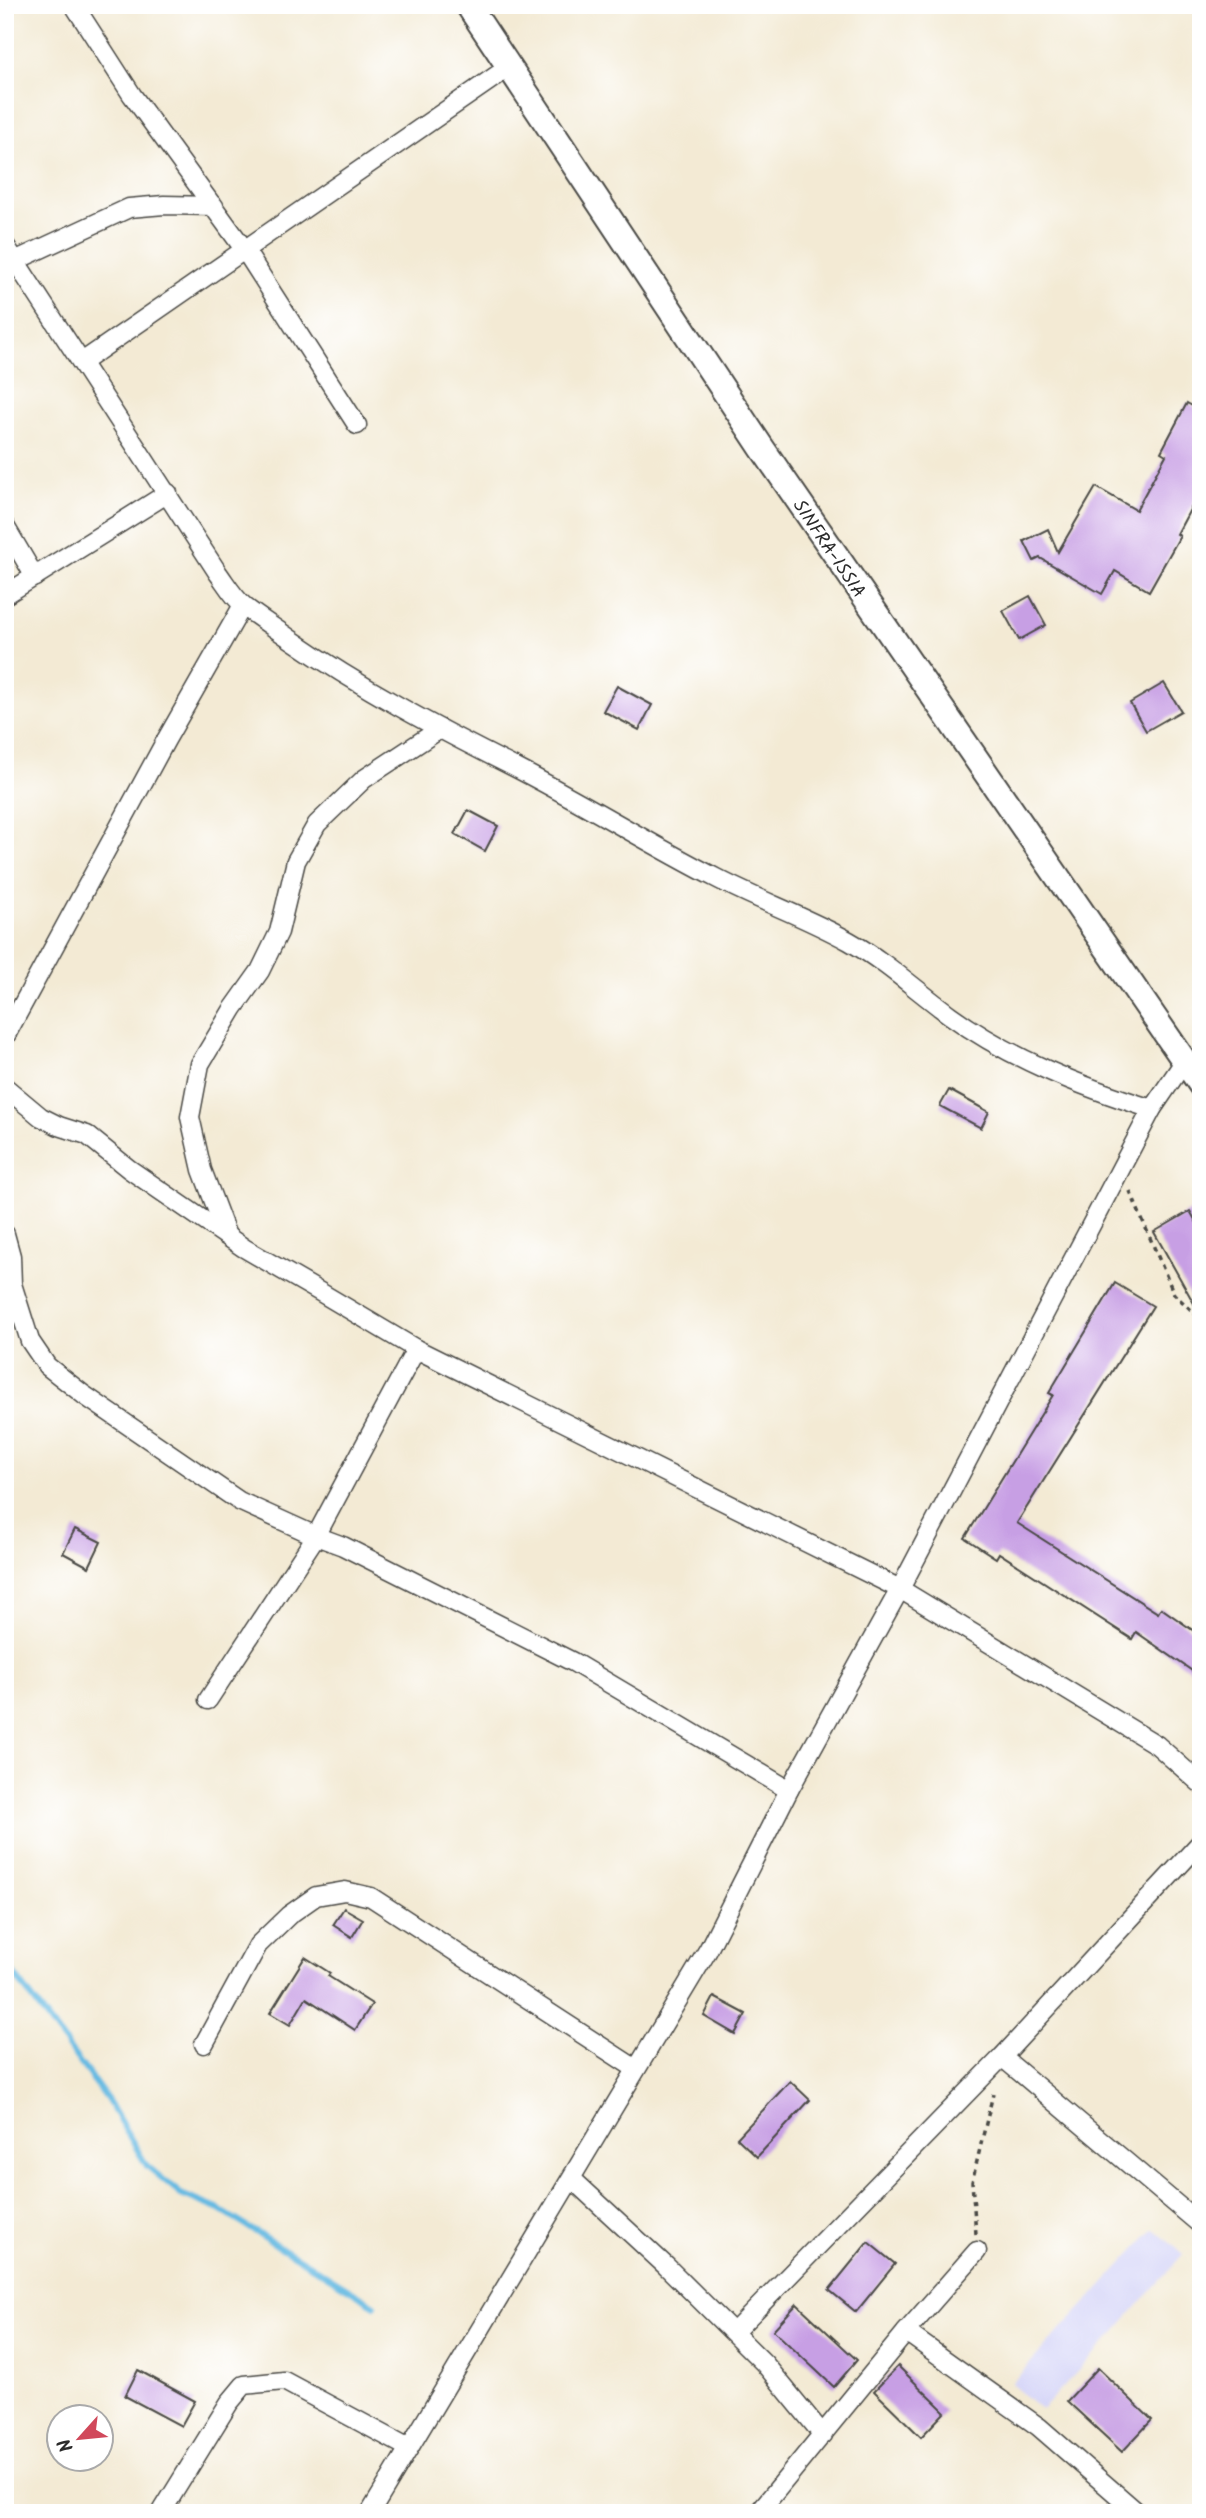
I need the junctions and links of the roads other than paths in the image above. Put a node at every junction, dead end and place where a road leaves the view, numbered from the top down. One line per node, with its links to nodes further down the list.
1 (74, 5): 4 (street)
2 (468, 5): 3 (main road, SINFRA-ISSIA)
3 (509, 67): 5 (street); 16 (main road, SINFRA-ISSIA)
4 (214, 206): 5 (street); 6 (street)
5 (244, 249): 7 (street); 8 (street)
6 (9, 256): 7 (street)
7 (82, 362): 9 (street)
8 (357, 425)
9 (168, 493): 11 (street); 13 (street)
10 (5, 526): 11 (street)
11 (35, 577): 12 (street)
12 (5, 595)
13 (243, 605): 14 (street); 15 (street)
14 (440, 729): 19 (street); 21 (street)
15 (5, 1037)
16 (1184, 1062): 17 (main road, SINFRA-ISSIA); 19 (street)
17 (1201, 1085)
18 (5, 1087): 21 (street)
19 (1152, 1109): 24 (street)
20 (5, 1234): 23 (street)
21 (227, 1236): 22 (street)
22 (416, 1349): 23 (street); 24 (street)
23 (316, 1536): 25 (street); 27 (street)
24 (900, 1589): 26 (street); 27 (street)
25 (208, 1700)
26 (1201, 1784)
27 (789, 1790): 31 (street)
28 (1201, 1842): 30 (street)
29 (204, 2045): 31 (street)
30 (1002, 2056): 33 (street); 35 (street)
31 (636, 2069): 32 (street)
32 (572, 2179): 35 (street); 38 (street)
33 (1201, 2225)
34 (977, 2250): 36 (street)
35 (734, 2332): 37 (street)
36 (906, 2332): 37 (street); 42 (street)
37 (823, 2435): 41 (street)
38 (409, 2448): 39 (street); 40 (street)
39 (162, 2513)
40 (370, 2513)
41 (758, 2513)
42 (1138, 2513)

